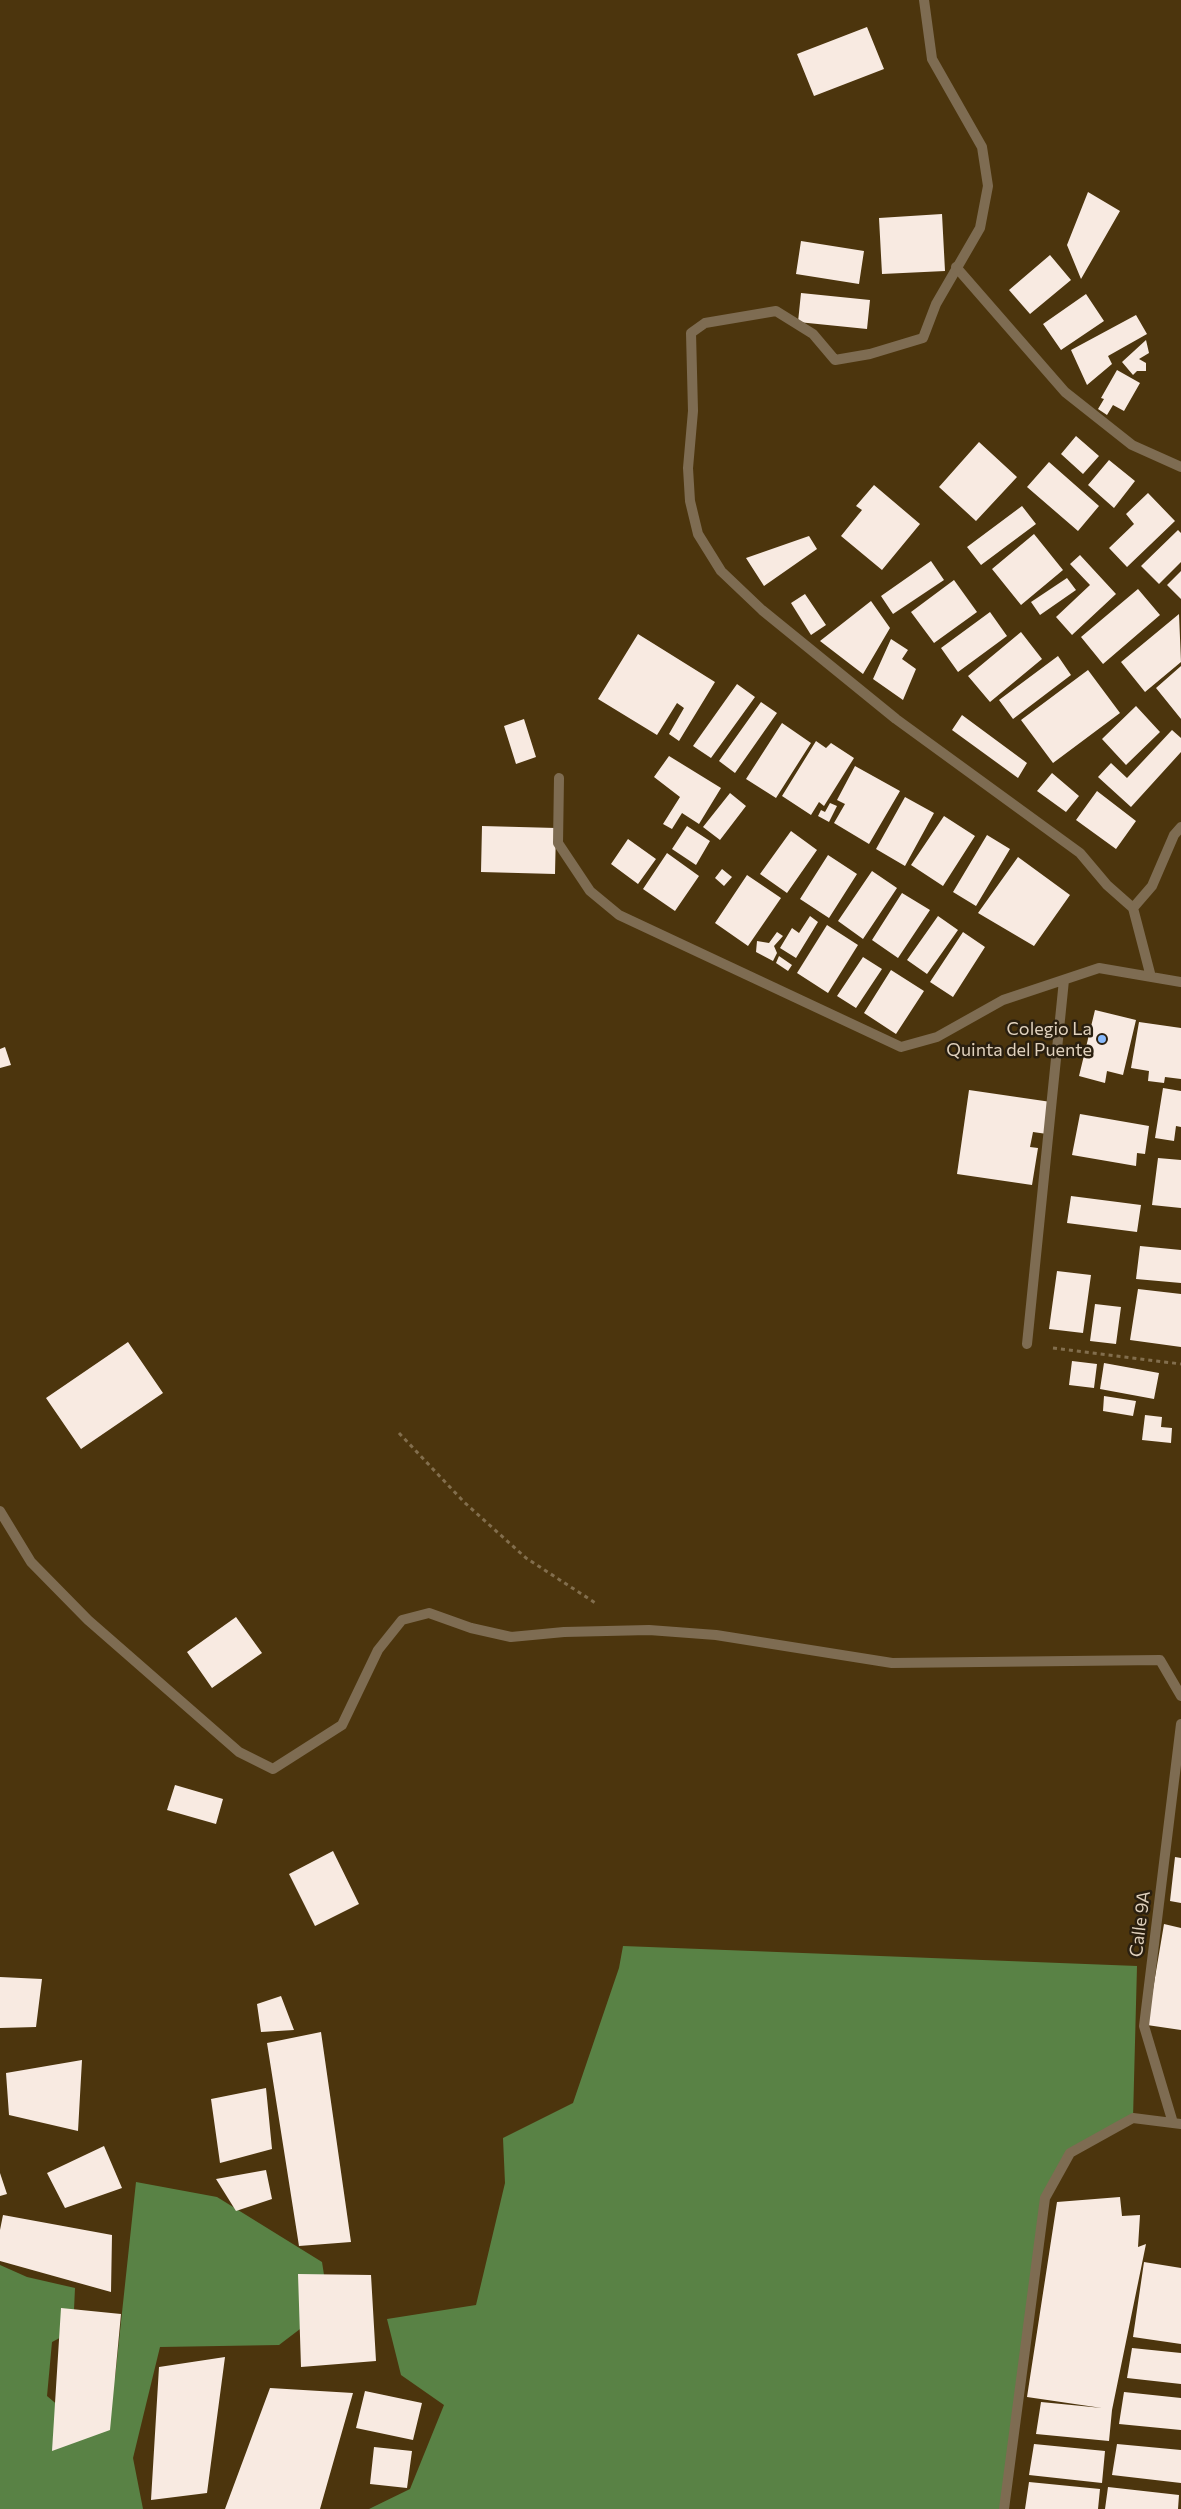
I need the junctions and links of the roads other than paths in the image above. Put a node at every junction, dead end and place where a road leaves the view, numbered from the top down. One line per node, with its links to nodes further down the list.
1 (924, 0): 2 (street)
2 (956, 267): 3 (street); 6 (street)
3 (1181, 466)
4 (560, 778): 8 (street)
5 (1181, 827): 6 (street)
6 (1133, 908): 7 (street)
7 (1151, 977): 8 (street); 9 (street)
8 (1064, 980): 10 (street)
9 (1181, 982)
10 (1027, 1344)
11 (0, 1511): 12 (street)
12 (1181, 1696)
13 (1181, 1724): 14 (street, Calle 9A)
14 (1177, 2124): 15 (street)
15 (1004, 2509)

